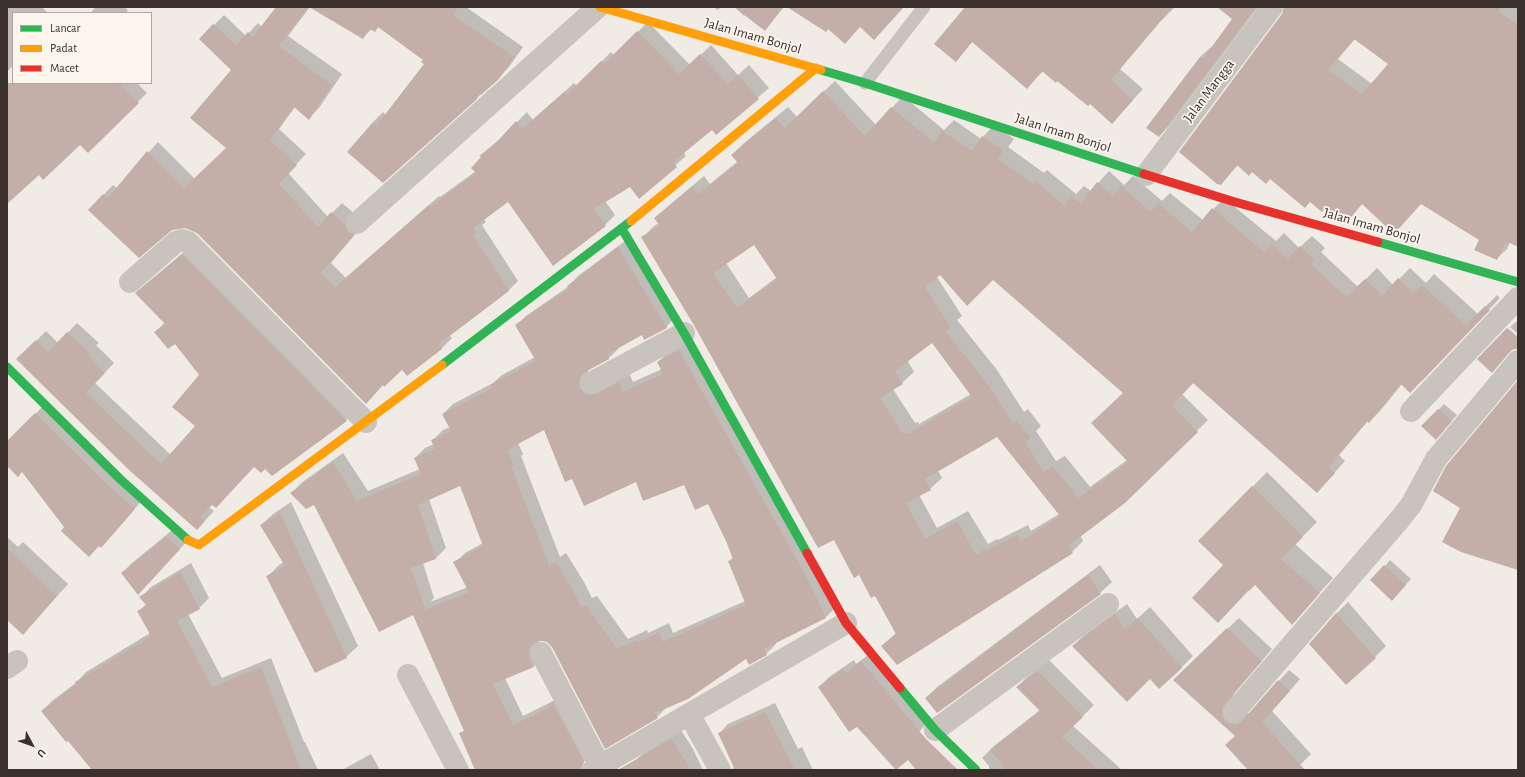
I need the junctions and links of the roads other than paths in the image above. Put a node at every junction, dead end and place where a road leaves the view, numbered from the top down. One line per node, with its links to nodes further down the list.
1 (599, 7): 4 (street, Jalan Imam Bonjol); 7 (street)
2 (924, 7): 5 (lane)
3 (1272, 7): 6 (street, Jalan Mangga)
4 (816, 68): 5 (street, Jalan Imam Bonjol); 8 (street)
5 (865, 83): 6 (street, Jalan Imam Bonjol)
6 (1146, 175): 10 (street, Jalan Imam Bonjol)
7 (357, 223)
8 (622, 229): 12 (street); 17 (street)
9 (130, 282): 17 (street)
10 (1518, 282)
11 (1518, 298): 16 (street)
12 (684, 332): 15 (street); 19 (street)
13 (1518, 361): 22 (street)
14 (7, 367): 17 (street)
15 (592, 384)
16 (1411, 411)
17 (366, 422)
18 (1108, 604): 24 (street)
19 (846, 623): 23 (street); 24 (street)
20 (541, 653): 25 (street)
21 (408, 675): 26 (street)
22 (1234, 712)
23 (689, 714): 25 (street); 27 (street)
24 (935, 730): 28 (street)
25 (596, 768)
26 (458, 770)
27 (720, 770)
28 (976, 770)

